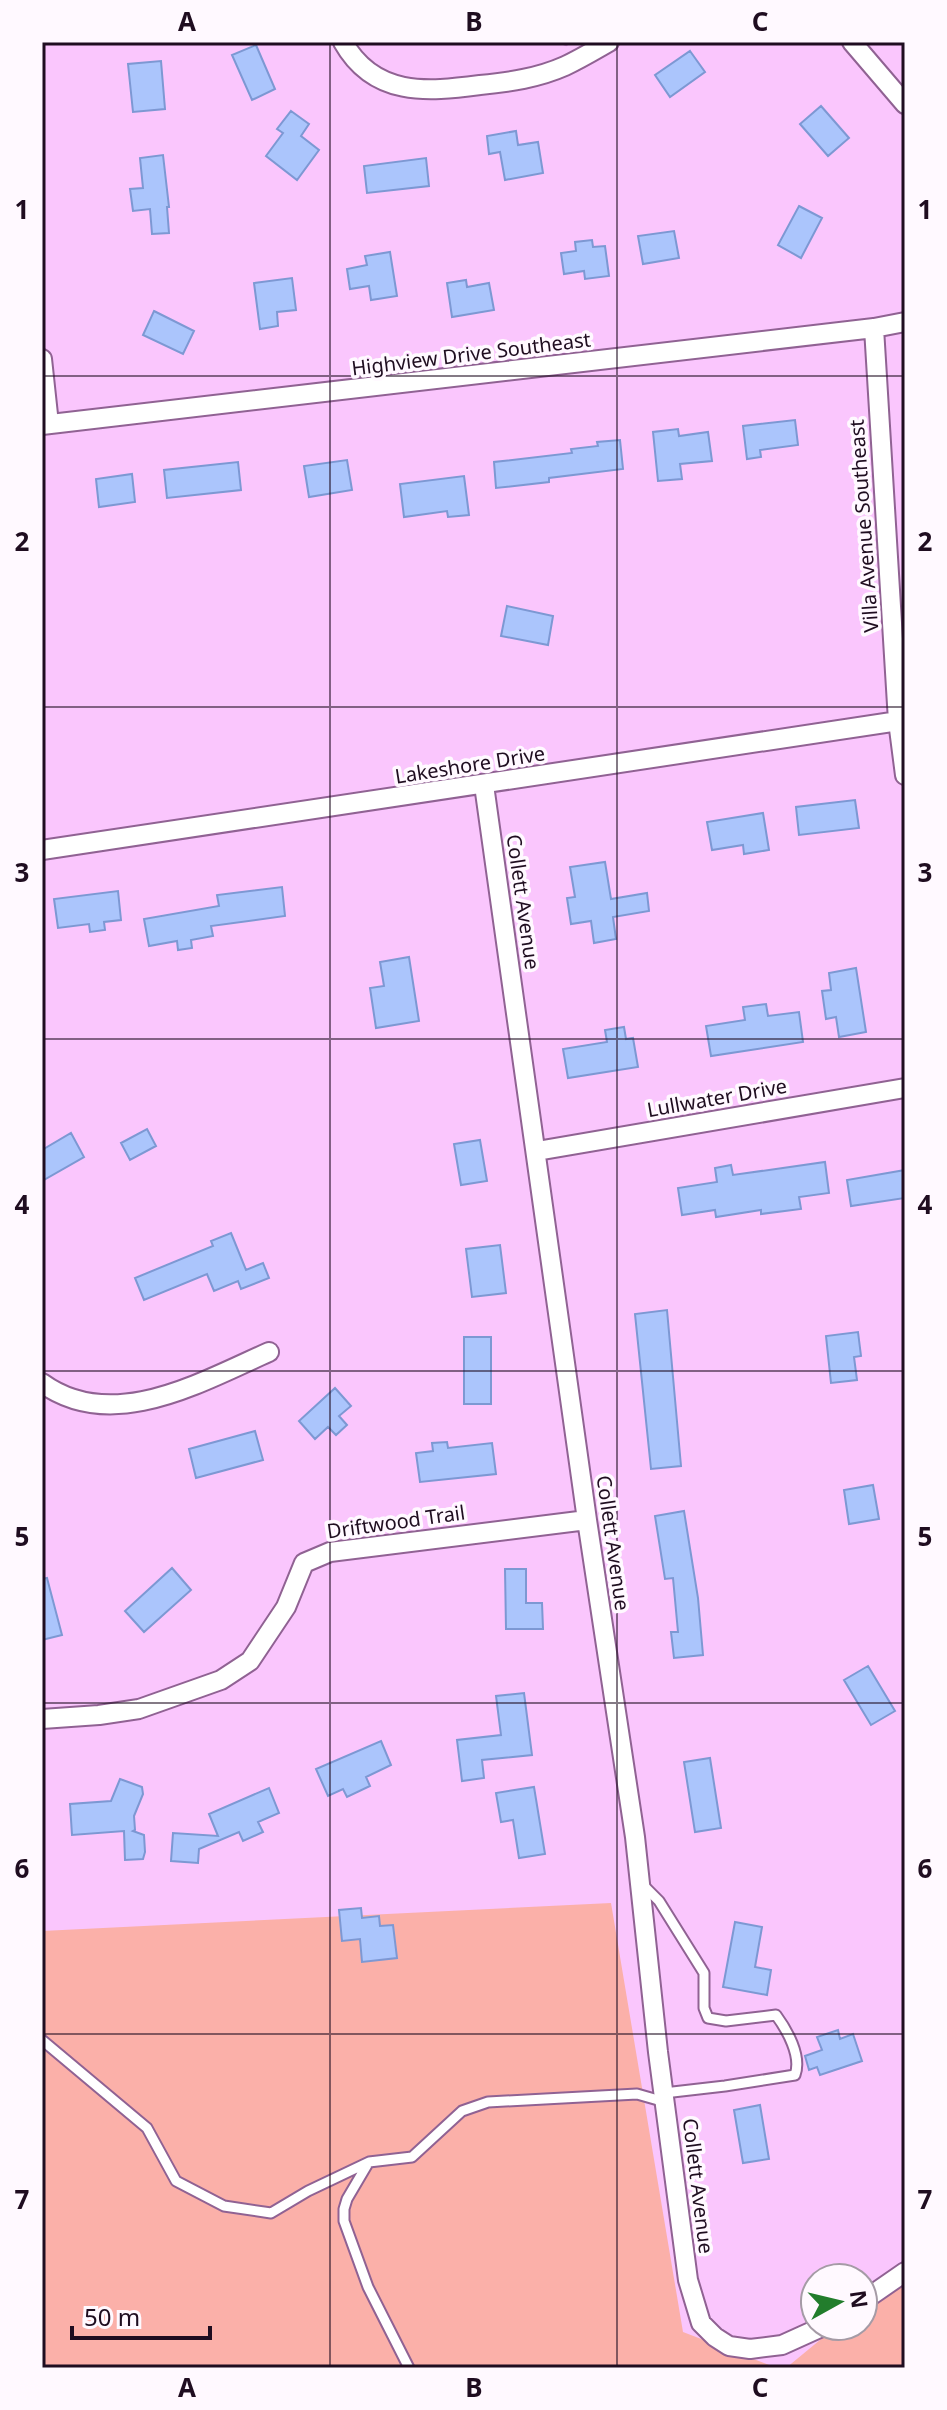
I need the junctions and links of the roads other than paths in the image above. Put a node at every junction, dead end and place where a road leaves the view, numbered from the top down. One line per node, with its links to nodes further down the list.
1 (343, 42): 2 (street)
2 (609, 42)
3 (852, 42): 4 (street)
4 (905, 104)
5 (905, 322): 6 (street, Highview Drive Southeast)
6 (874, 328): 8 (street, Highview Drive Southeast); 9 (street, Villa Avenue Southeast)
7 (42, 359): 8 (street)
8 (45, 425)
9 (902, 721): 10 (street, Villa Avenue Southeast); 11 (street, Lakeshore Drive)
10 (905, 775)
11 (484, 785): 12 (street, Lakeshore Drive); 14 (street, Collett Avenue)
12 (42, 850)
13 (905, 1088): 14 (street, Lullwater Drive)
14 (537, 1151): 17 (street, Collett Avenue)
15 (269, 1352): 16 (street)
16 (42, 1383)
17 (587, 1520): 18 (street, Driftwood Trail); 19 (street, Collett Avenue)
18 (42, 1719)
19 (640, 1883): 21 (street, Collett Avenue); 21 (lane)
20 (42, 2040): 22 (lane)
21 (664, 2098): 22 (lane); 25 (street, Collett Avenue)
22 (369, 2162): 26 (lane)
23 (905, 2272): 24 (street)
24 (879, 2290)
25 (799, 2337)
26 (409, 2368)

